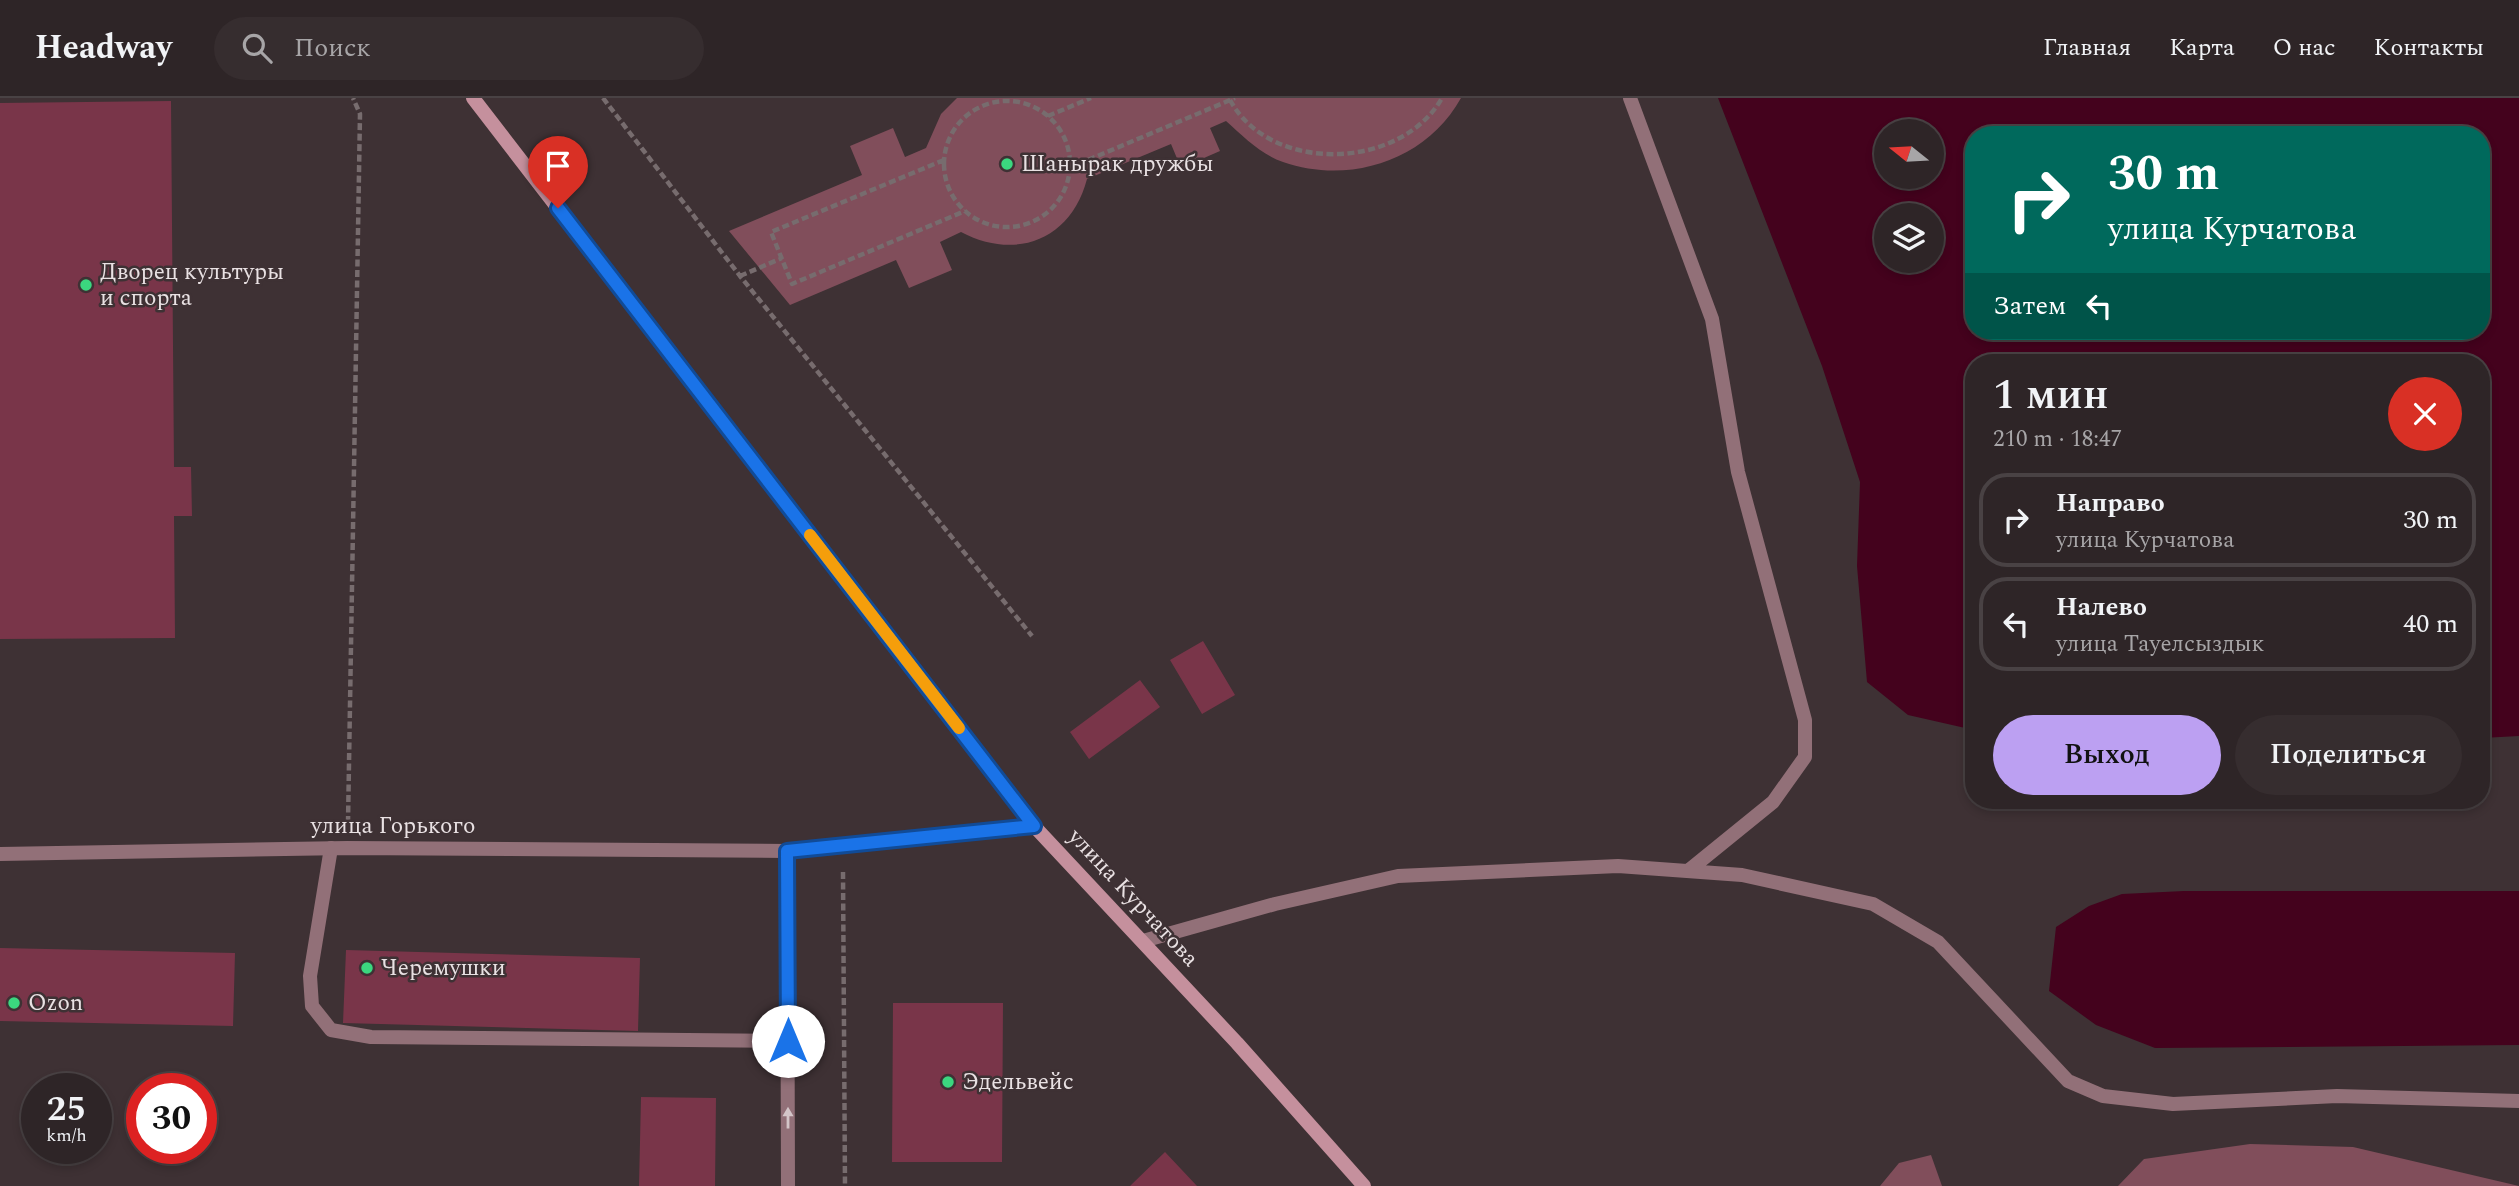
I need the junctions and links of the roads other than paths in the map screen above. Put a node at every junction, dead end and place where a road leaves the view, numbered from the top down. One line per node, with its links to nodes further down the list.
1 (473, 98): 3 (street)
2 (1630, 98): 7 (street)
3 (1034, 826): 5 (street, улица Курчатова); 8 (street, улица Курчатова)
4 (331, 848): 5 (street, улица Горького); 6 (street, улица Горького); 9 (street)
5 (787, 851): 9 (street)
6 (0, 854)
7 (1688, 871): 8 (street); 10 (street)
8 (1143, 942): 12 (street, улица Курчатова)
9 (788, 1041): 11 (street, one-way to 9)
10 (2519, 1101)
11 (788, 1186)
12 (1364, 1186)

